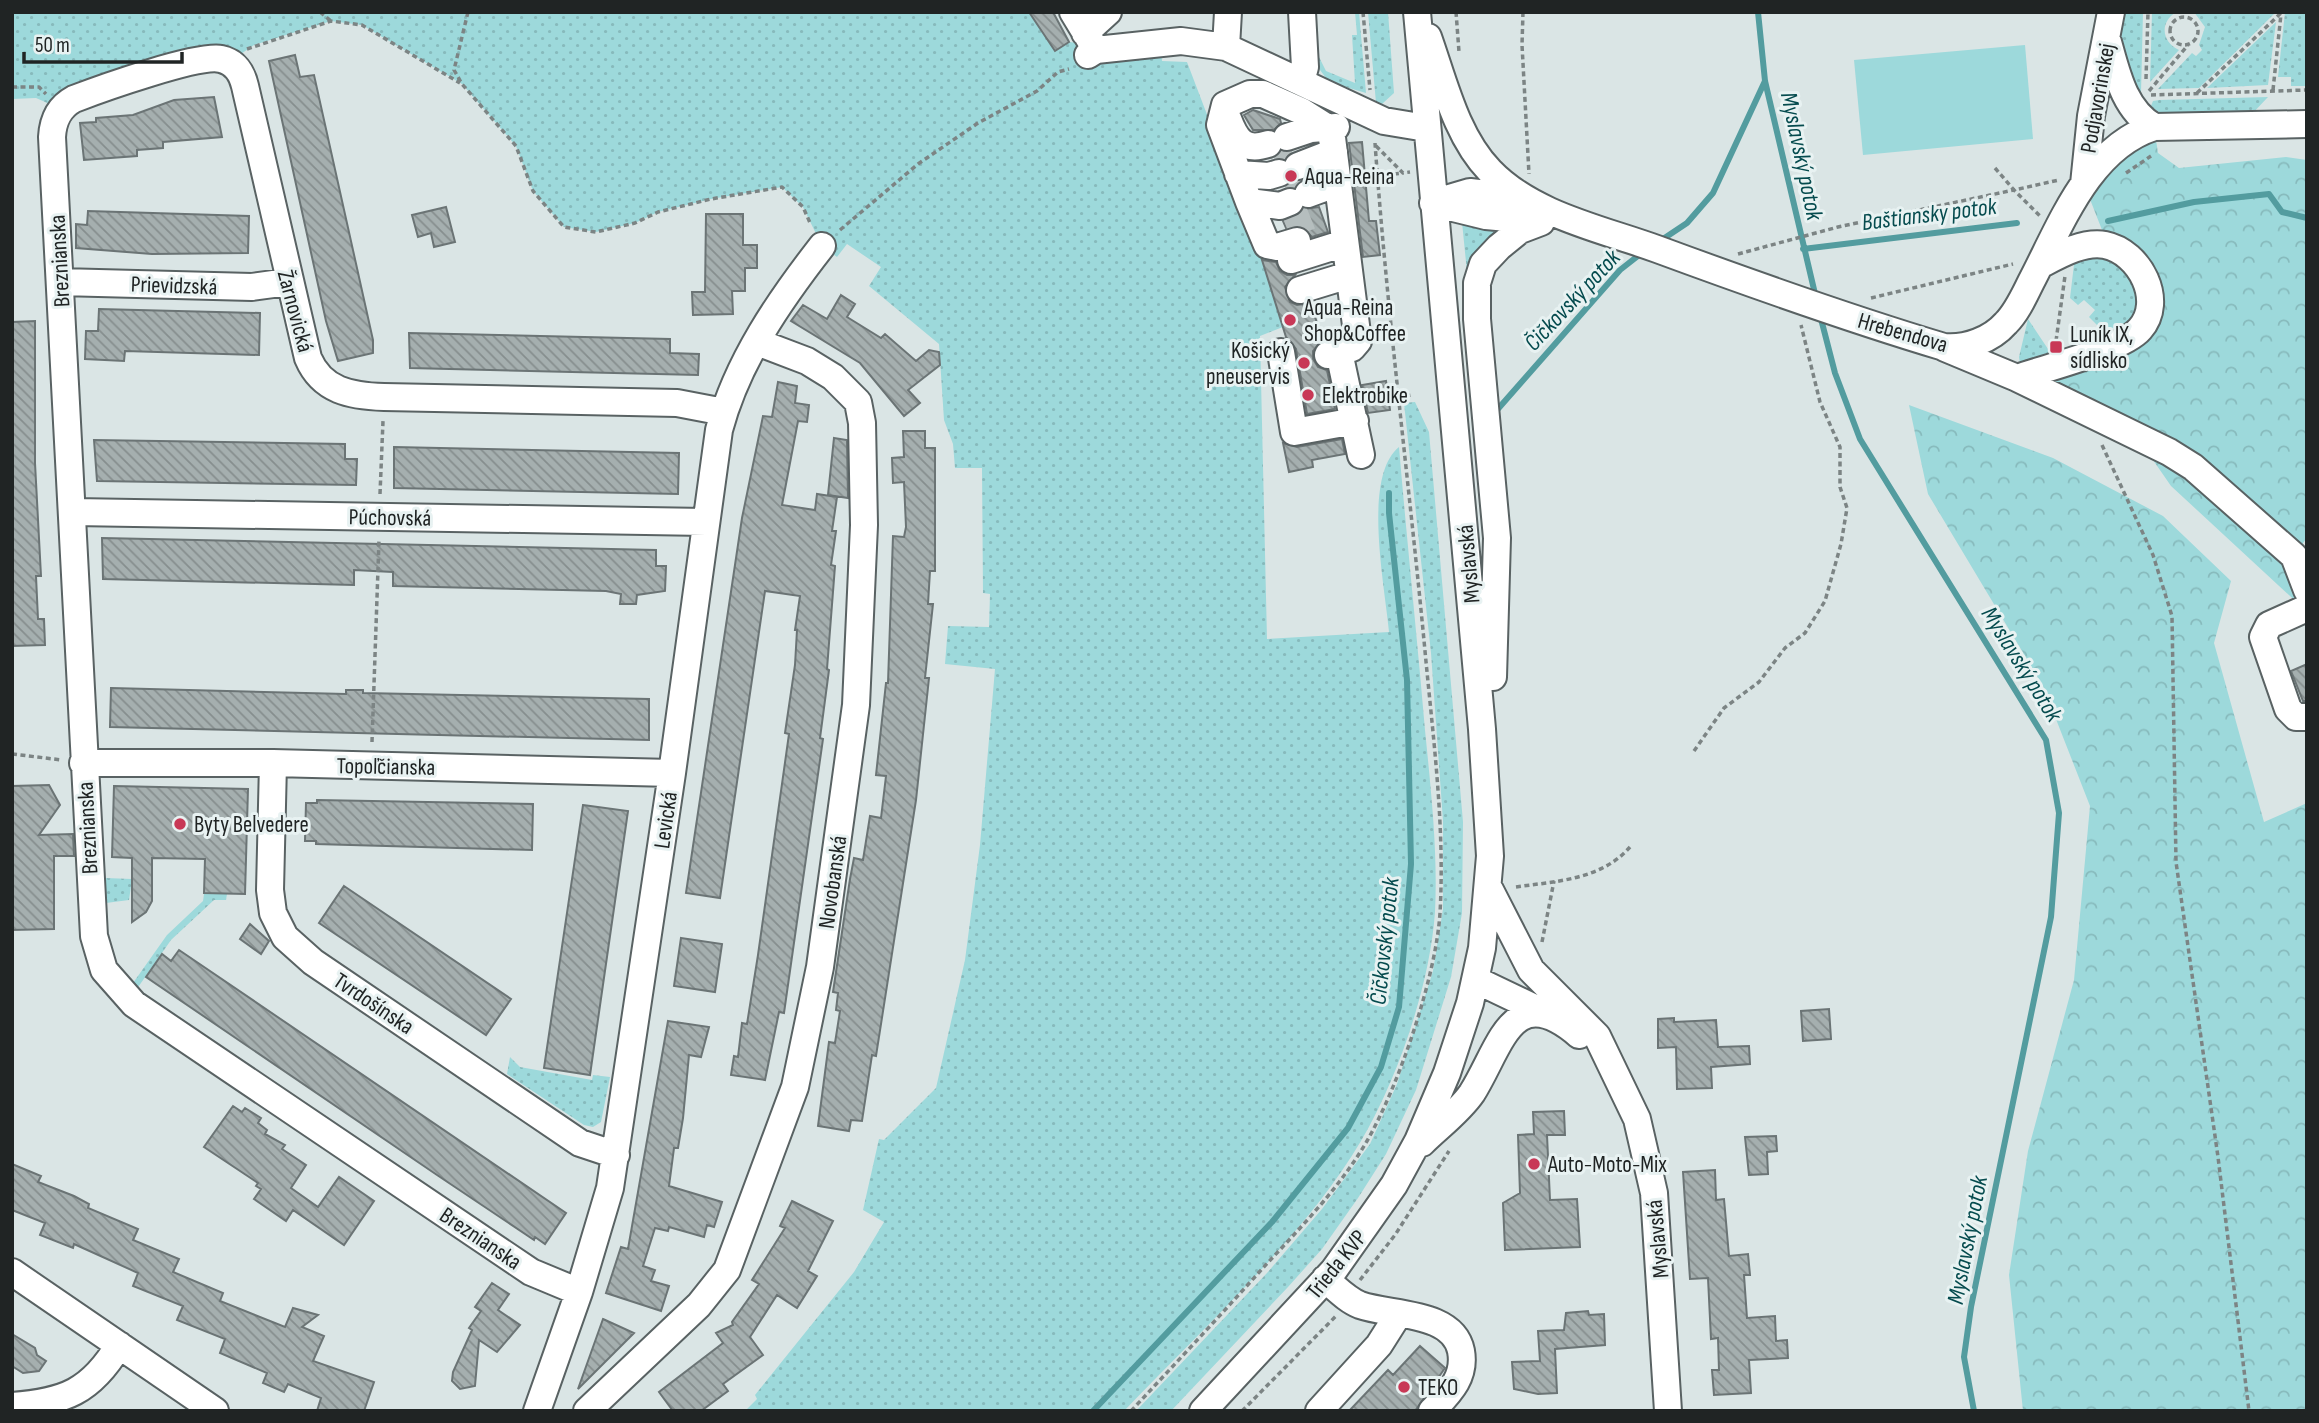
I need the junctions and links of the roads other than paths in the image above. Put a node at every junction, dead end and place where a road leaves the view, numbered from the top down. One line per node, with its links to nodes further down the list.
1 (1108, 12): 6 (street)
2 (1227, 12): 8 (street)
3 (1302, 12): 9 (street)
4 (1418, 12): 15 (street, Myslavská); 19 (street)
5 (2111, 12): 7 (street, Podjavorinskej)
6 (1083, 30): 8 (street)
7 (2107, 41): 14 (street); 16 (street, Podjavorinskej)
8 (1226, 47): 9 (street)
9 (1301, 82): 12 (street)
10 (1223, 107): 17 (street); 18 (street); 18 (street)
11 (61, 109): 23 (street, Breznianska); 24 (street, Žarnovická)
12 (1363, 112): 15 (street); 18 (street)
13 (2307, 124): 14 (street, Hrebendova)
14 (2154, 127): 16 (street, Hrebendova)
15 (1426, 128): 20 (street, Myslavská)
16 (2071, 187): 22 (street, Hrebendova)
17 (1244, 189): 18 (street); 18 (street)
18 (1311, 200): 30 (street)
19 (1533, 202): 20 (street); 26 (street, Hrebendova); 40 (street)
20 (1433, 204): 40 (street, Myslavská)
21 (822, 246): 25 (street, Levická)
22 (2040, 265): 26 (street, Hrebendova); 28 (street)
23 (60, 282): 24 (street, Prievidzská); 32 (street, Breznianska)
24 (288, 282): 29 (street, Žarnovická)
25 (757, 342): 29 (street, Levická); 55 (street, Novobanská)
26 (1944, 347): 28 (street)
27 (1281, 352): 30 (street)
28 (2017, 378): 34 (street)
29 (724, 412): 33 (street, Levická)
30 (1355, 421): 31 (street)
31 (1361, 455)
32 (74, 512): 33 (street, Púchovská); 37 (street, Breznianska)
33 (705, 522): 39 (street, Levická)
34 (2307, 590)
35 (2307, 608): 36 (street)
36 (2307, 717)
37 (91, 763): 38 (street, Topoľčianska); 49 (street, Breznianska)
38 (273, 763): 39 (street, Topoľčianska); 45 (street, Tvrdošínska)
39 (672, 773): 45 (street, Levická)
40 (1489, 830): 41 (street, Myslavská)
41 (1489, 889): 42 (street, Trieda KVP); 44 (street, Myslavská)
42 (1476, 980): 43 (street, Myslavská); 46 (street, Trieda KVP)
43 (1548, 1015): 44 (street, Myslavská); 46 (street)
44 (1616, 1074): 59 (street, Myslavská)
45 (616, 1155): 49 (street, Levická)
46 (1407, 1162): 48 (street, Trieda KVP)
47 (12, 1272): 51 (street)
48 (1325, 1279): 50 (street); 56 (street, Trieda KVP)
49 (579, 1292): 54 (street, Levická)
50 (1398, 1315): 57 (street); 58 (street)
51 (119, 1345): 52 (street); 53 (street)
52 (12, 1406)
53 (215, 1411)
54 (537, 1411)
55 (587, 1411)
56 (1203, 1411)
57 (1319, 1411)
58 (1432, 1411)
59 (1668, 1411)

